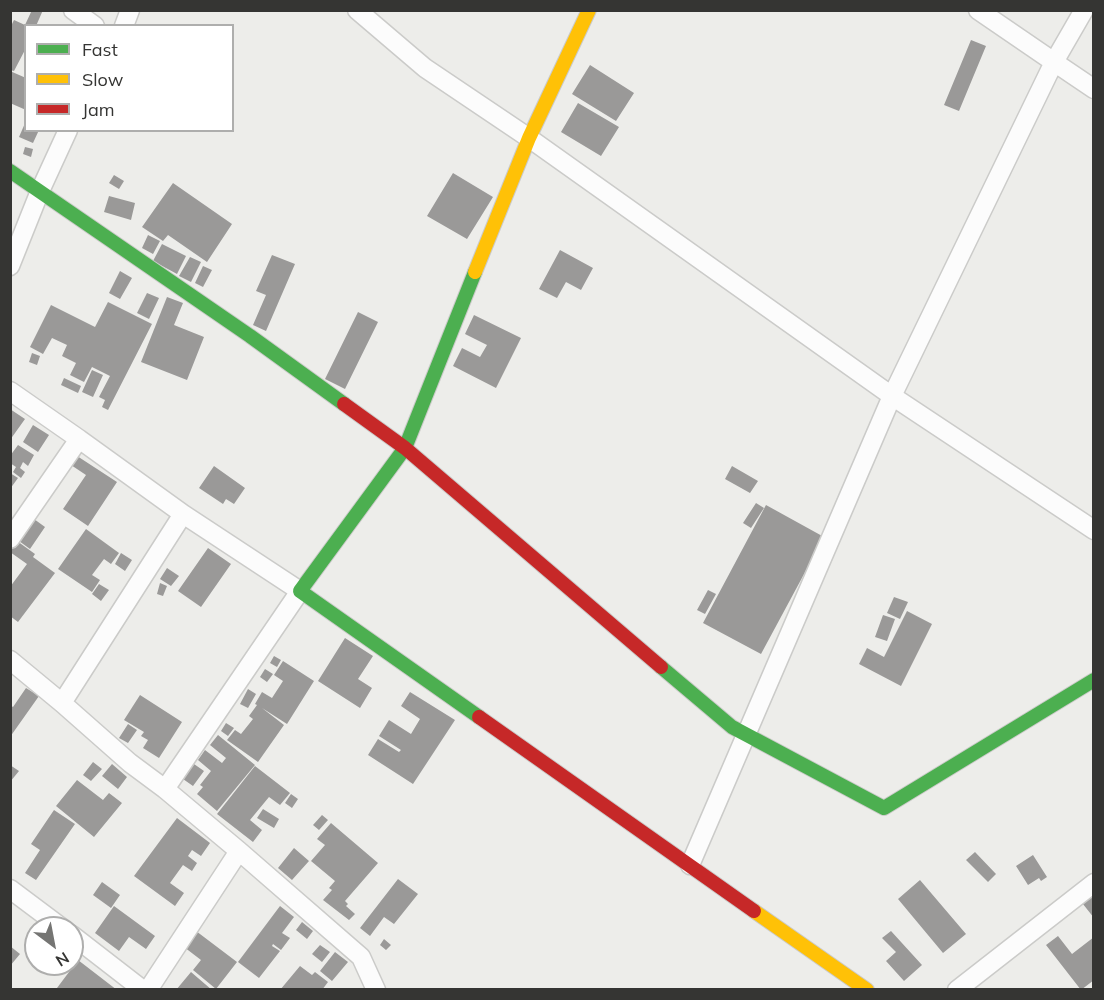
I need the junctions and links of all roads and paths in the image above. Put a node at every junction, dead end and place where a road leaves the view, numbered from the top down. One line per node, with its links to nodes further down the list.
1 (73, 10): 6 (street)
2 (357, 10): 10 (street)
3 (589, 10): 10 (street)
4 (978, 10): 7 (street)
5 (1084, 10): 7 (street)
6 (93, 24)
7 (1054, 62): 8 (street); 15 (street)
8 (1094, 89)
9 (67, 132): 12 (street)
10 (529, 138): 15 (street); 17 (street)
11 (10, 171): 12 (street)
12 (40, 191): 13 (street); 17 (street)
13 (10, 266)
14 (10, 391): 16 (street)
15 (892, 396): 19 (street); 25 (street)
16 (79, 439): 18 (street); 20 (street)
17 (405, 448): 21 (street); 25 (street)
18 (183, 514): 21 (street); 24 (street)
19 (1094, 530)
20 (10, 538)
21 (300, 591): 26 (street); 28 (street)
22 (10, 660): 24 (street)
23 (1094, 680): 25 (street)
24 (62, 703): 26 (street)
25 (747, 734): 28 (street)
26 (165, 789): 27 (street)
27 (239, 851): 34 (street); 35 (street)
28 (690, 865): 36 (street)
29 (1094, 883): 37 (street)
30 (10, 888): 31 (street)
31 (46, 916)
32 (84, 944): 33 (street)
33 (143, 990)
34 (148, 990)
35 (376, 990)
36 (867, 990)
37 (957, 990)

